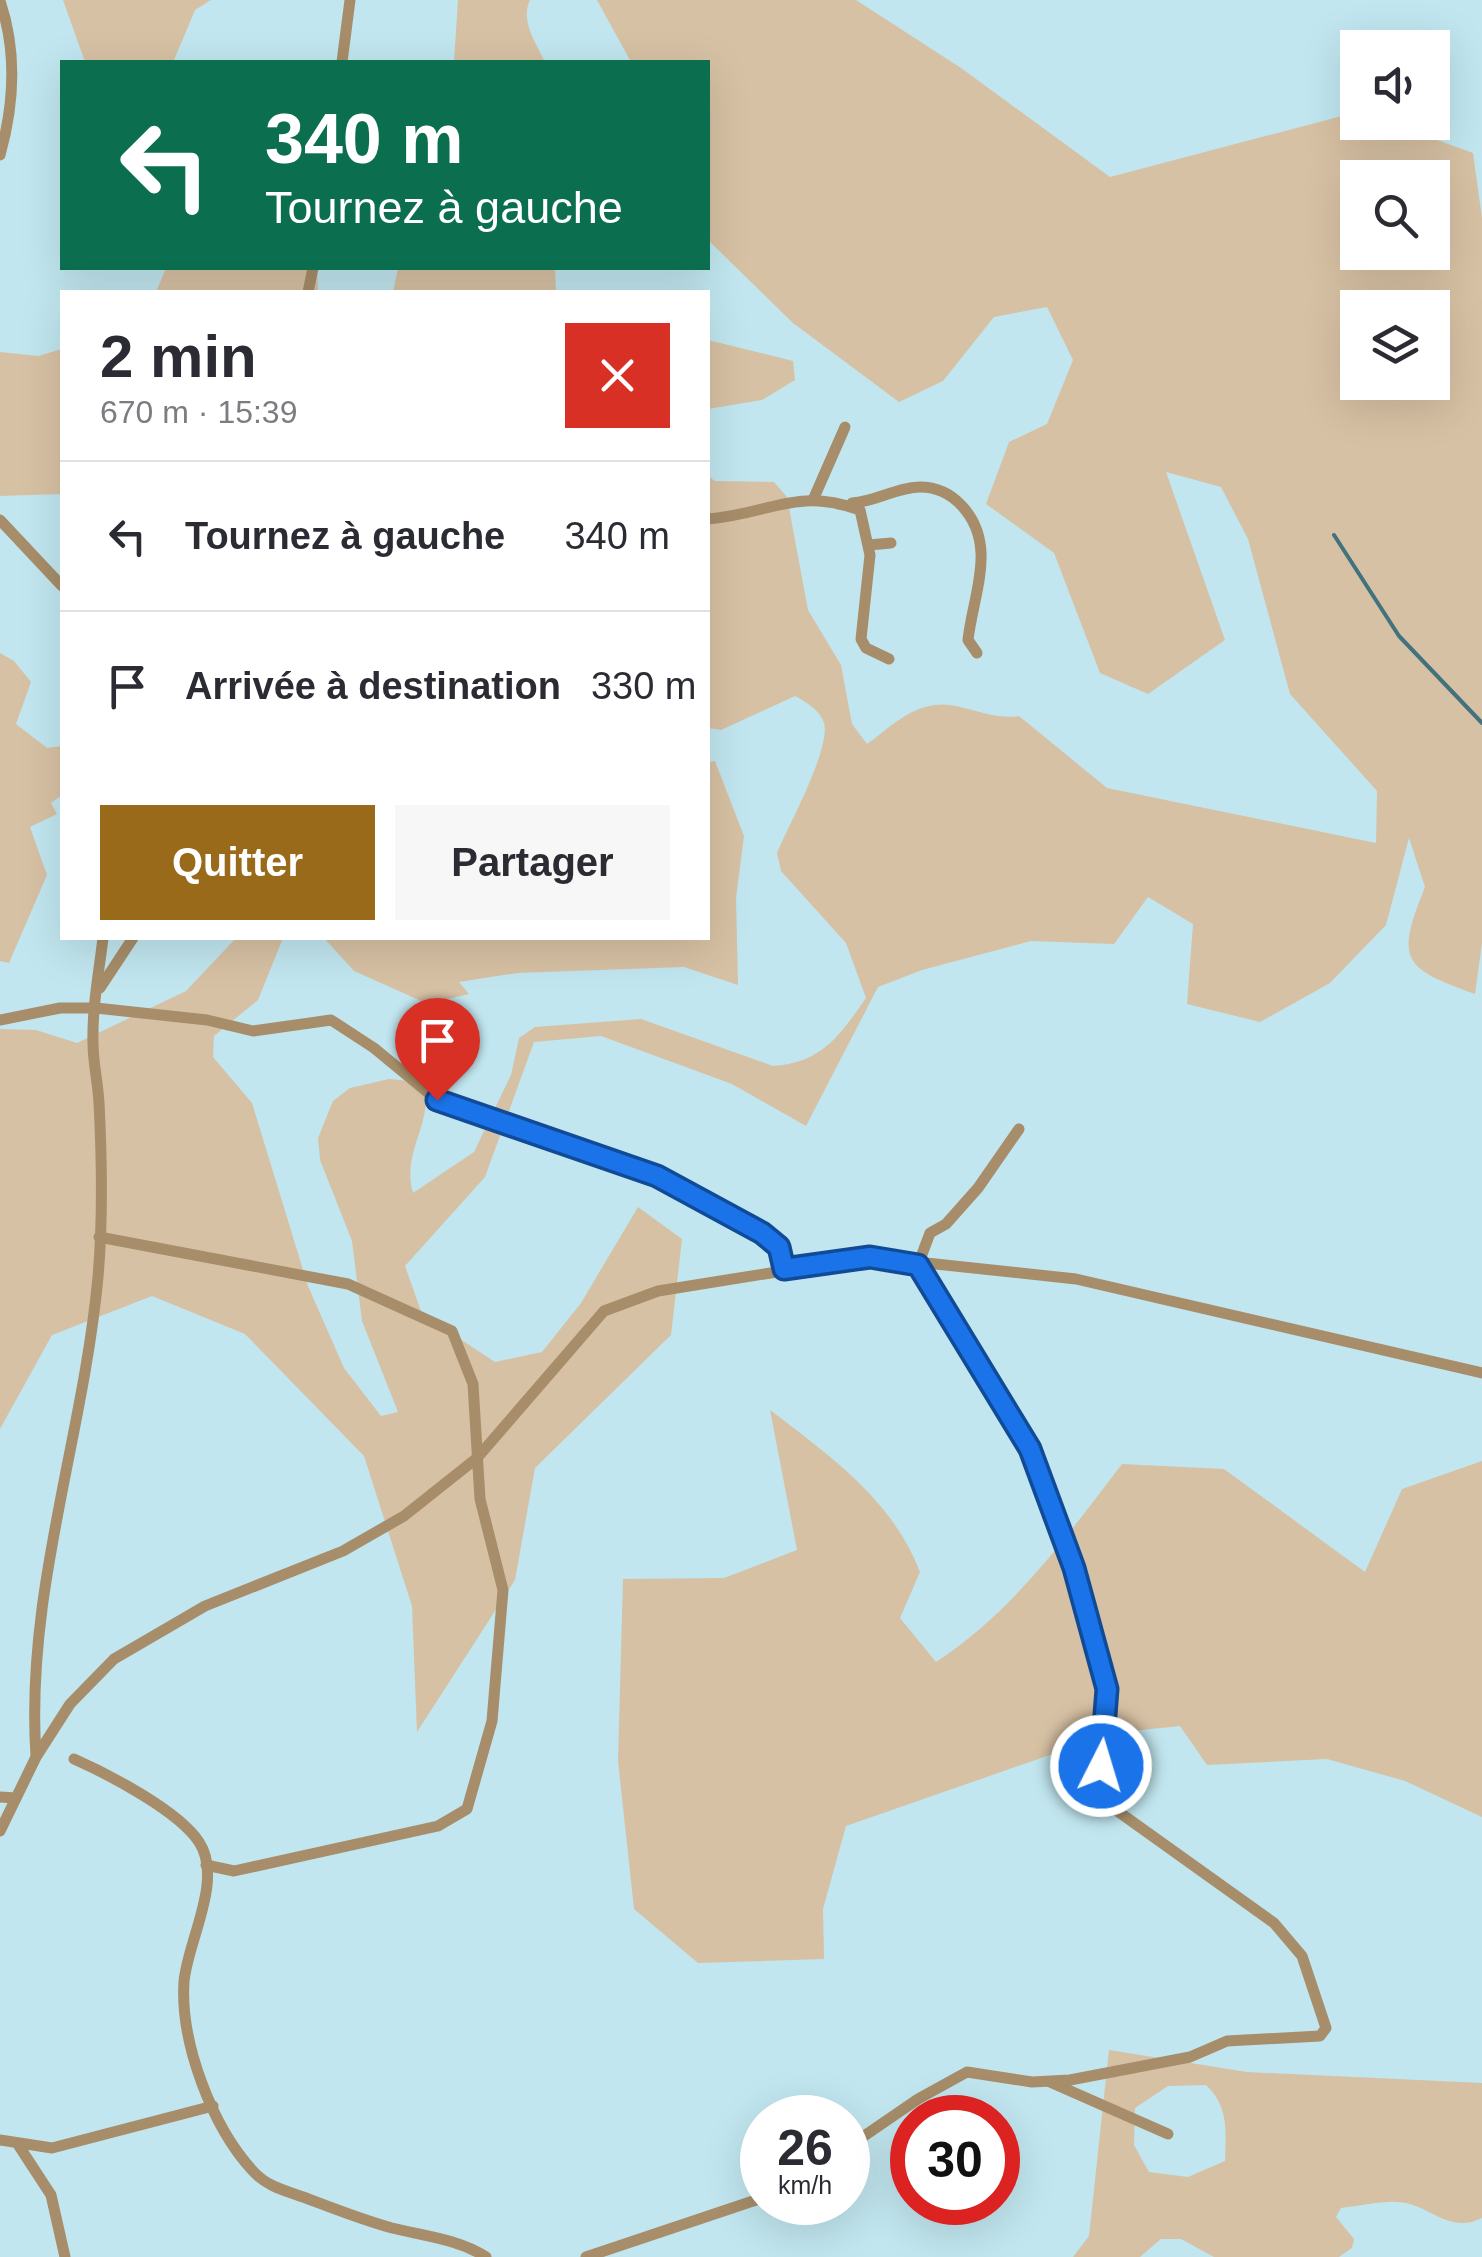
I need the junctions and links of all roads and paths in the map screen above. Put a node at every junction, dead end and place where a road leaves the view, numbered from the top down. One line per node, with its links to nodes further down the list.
1 (350, 0): 3 (street)
2 (0, 1): 4 (street)
3 (342, 60)
4 (0, 155)
5 (845, 426): 6 (street)
6 (812, 500): 7 (street); 9 (street)
7 (843, 504): 11 (street); 13 (street)
8 (0, 520): 12 (street)
9 (710, 520)
10 (891, 544): 11 (street)
11 (869, 545): 14 (street)
12 (60, 584)
13 (977, 653)
14 (889, 658)
15 (104, 940): 17 (street)
16 (132, 940): 17 (street)
17 (97, 993): 18 (street)
18 (96, 1008): 19 (street); 21 (street); 23 (street)
19 (0, 1020)
20 (1019, 1128): 22 (street)
21 (99, 1237): 25 (street); 26 (street)
22 (918, 1265): 23 (street); 24 (street); 32 (street)
23 (784, 1269): 25 (street)
24 (1482, 1374)
25 (477, 1458): 26 (street); 31 (street)
26 (36, 1757): 29 (street)
27 (74, 1758): 31 (street)
28 (0, 1796): 29 (street)
29 (16, 1798): 30 (street)
30 (0, 1831)
31 (206, 1865): 33 (street)
32 (1050, 2082): 34 (street); 35 (street)
33 (213, 2106): 37 (street); 40 (street)
34 (870, 2133)
35 (1168, 2134)
36 (0, 2140): 37 (street)
37 (20, 2146): 39 (street)
38 (740, 2205): 41 (street)
39 (65, 2257)
40 (486, 2257)
41 (586, 2257)

